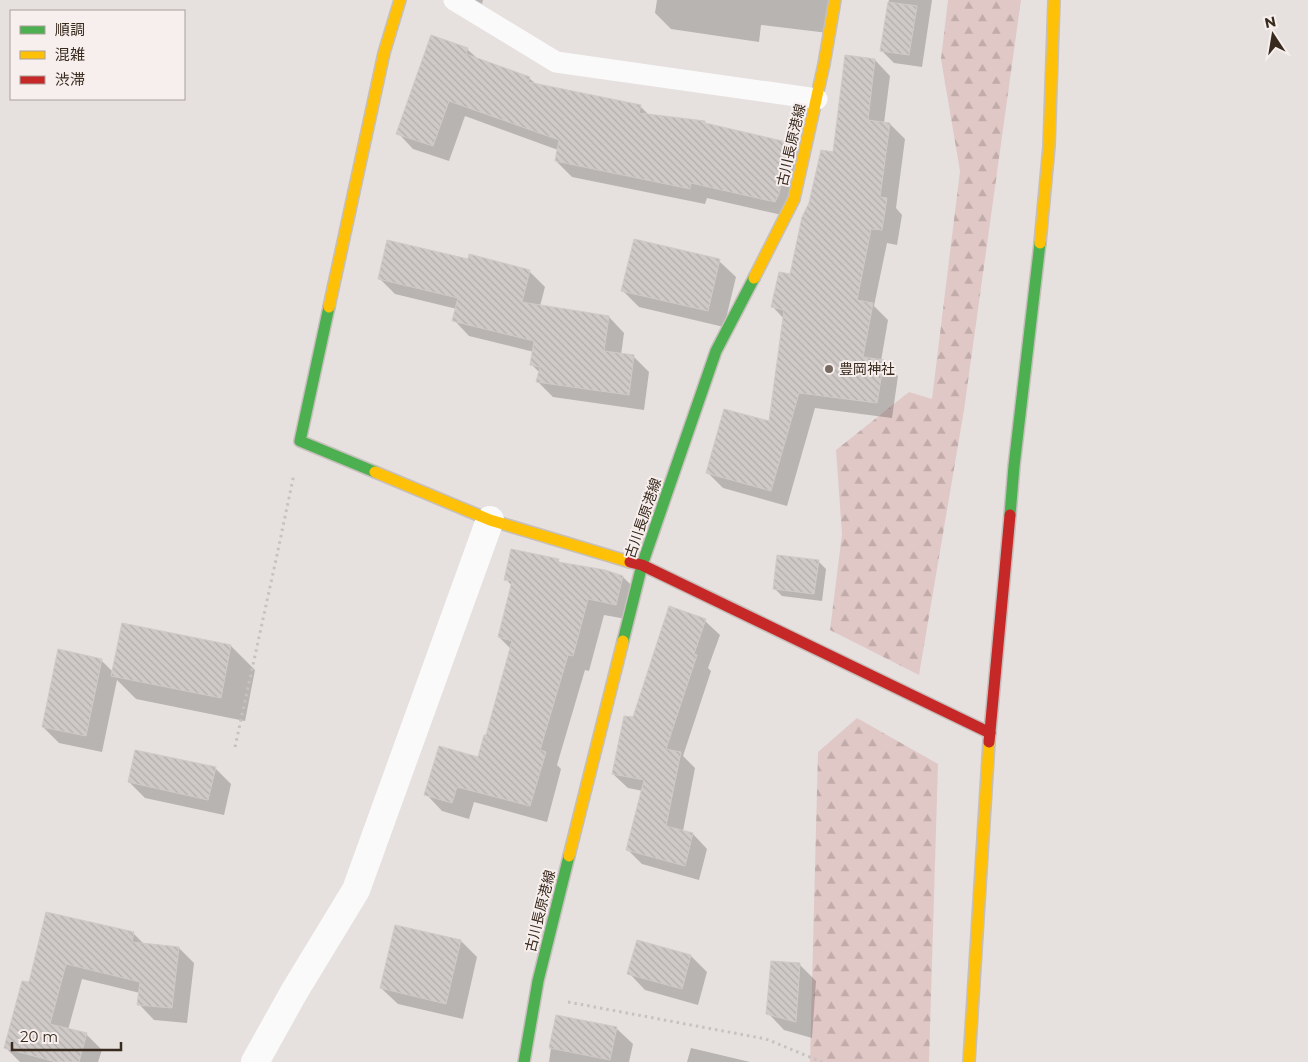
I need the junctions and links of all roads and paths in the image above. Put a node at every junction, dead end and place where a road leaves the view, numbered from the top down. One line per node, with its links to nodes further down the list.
1 (400, 0): 6 (street)
2 (454, 0): 5 (lane)
3 (834, 0): 5 (street, 古川長原港線)
4 (1054, 0): 9 (street)
5 (817, 99): 8 (street, 古川長原港線)
6 (300, 441): 7 (street); 10 (path)
7 (490, 520): 8 (street); 12 (street)
8 (642, 566): 9 (street); 11 (street, 古川長原港線)
9 (990, 733): 15 (street)
10 (235, 747)
11 (535, 996): 13 (street, 古川長原港線); 14 (path)
12 (254, 1062)
13 (524, 1062)
14 (822, 1062)
15 (969, 1062)

